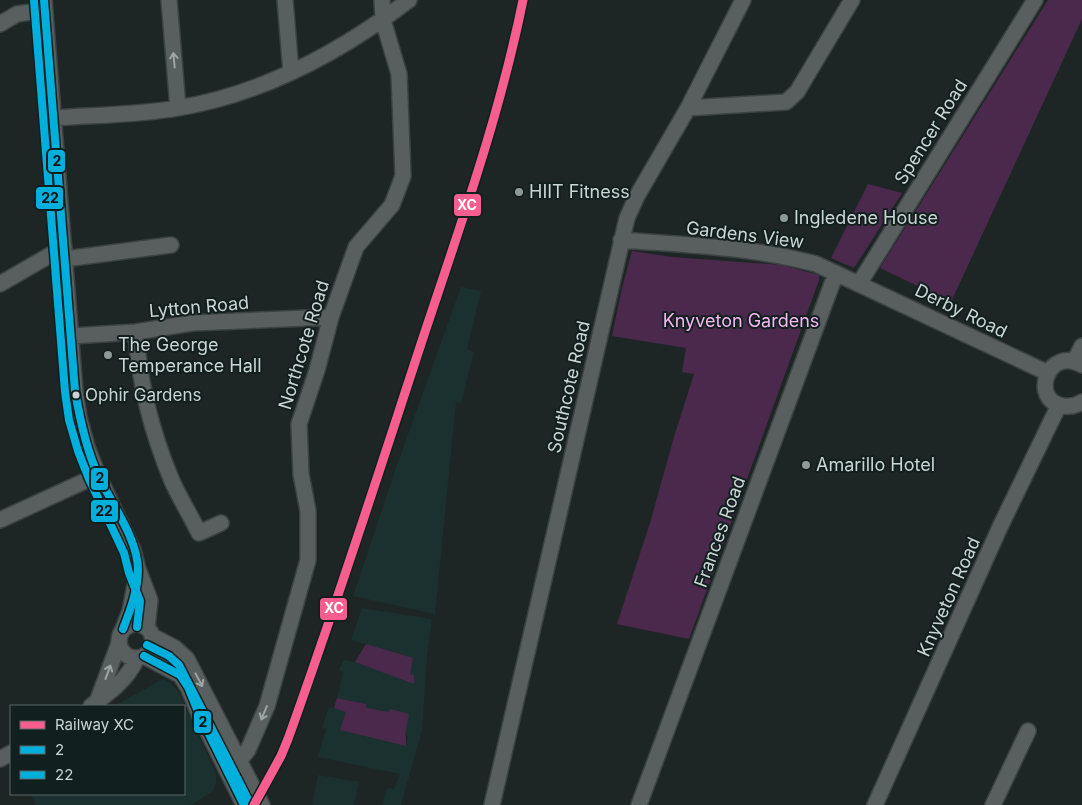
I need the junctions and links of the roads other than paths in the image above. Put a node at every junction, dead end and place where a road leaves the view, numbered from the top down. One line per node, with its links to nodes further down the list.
1 (169, 0): 12 (street, one-way to 1)
2 (285, 0): 11 (street)
3 (382, 0): 9 (street, Northcote Road)
4 (409, 0): 9 (street)
5 (743, 0): 13 (street, Southcote Road)
6 (852, 0): 13 (street)
7 (1035, 0): 20 (street, Spencer Road)
8 (45, 5): 10 (street); 14 (street)
9 (383, 20): 11 (street); 21 (street, Northcote Road)
10 (0, 24)
11 (292, 72): 12 (street)
12 (178, 108): 14 (street)
13 (688, 108): 15 (street, Southcote Road)
14 (54, 118): 17 (street)
15 (621, 240): 18 (street, Gardens View); 41 (street, Southcote Road)
16 (171, 245): 17 (street)
17 (65, 252): 19 (street); 23 (street)
18 (836, 273): 20 (street, Gardens View); 42 (street, Frances Road)
19 (0, 284)
20 (859, 284): 26 (street, Derby Road)
21 (331, 317): 22 (street, Lytton Road); 38 (street, Northcote Road, one-way to 38)
22 (136, 332): 23 (street, Lytton Road); 31 (street)
23 (71, 336): 29 (street)
24 (1082, 346): 25 (street)
25 (1078, 363): 26 (street)
26 (1048, 373): 28 (street)
27 (1082, 402): 28 (street)
28 (1059, 405): 43 (street, Knyveton Road)
29 (98, 475): 30 (street); 32 (street)
30 (0, 520)
31 (221, 523)
32 (138, 569): 33 (street); 34 (street)
33 (150, 632): 34 (street); 35 (street); 38 (street, one-way to 38)
34 (121, 636): 35 (street); 36 (street, one-way to 34)
35 (140, 657): 36 (street); 39 (street)
36 (94, 704)
37 (1028, 731): 44 (street)
38 (245, 761): 40 (street)
39 (244, 805)
40 (262, 805)
41 (492, 805)
42 (639, 805)
43 (875, 805)
44 (993, 805)

